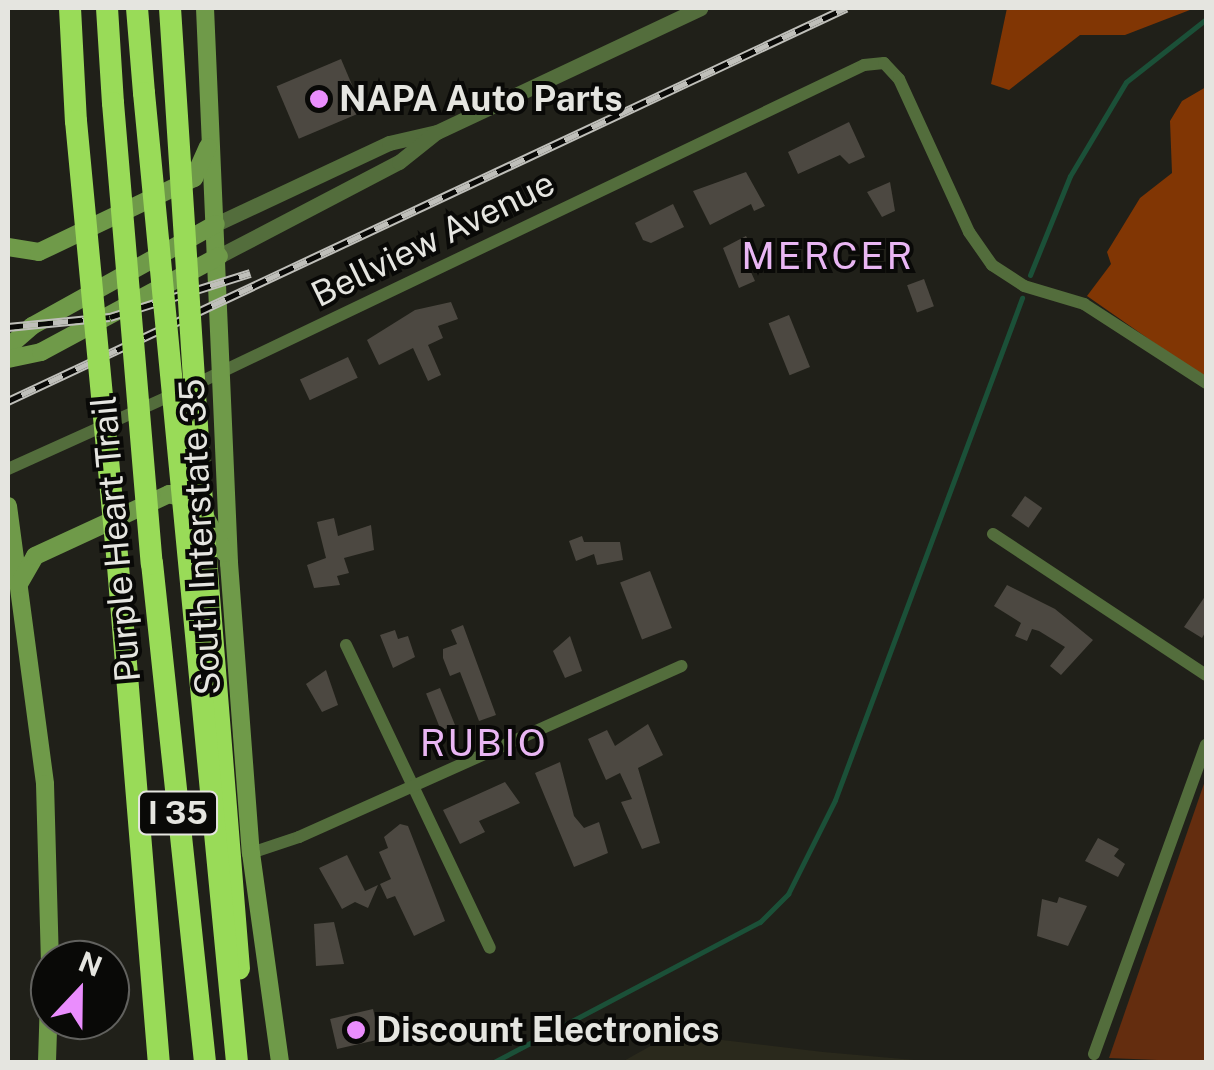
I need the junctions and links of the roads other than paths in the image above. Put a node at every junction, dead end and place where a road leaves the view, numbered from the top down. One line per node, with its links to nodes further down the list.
1 (70, 8): 30 (highway, Purple Heart Trail / I 35, bridge)
2 (107, 8): 31 (highway, Purple Heart Trail / I 35, bridge)
3 (137, 8): 32 (highway, bridge)
4 (170, 8): 32 (highway, bridge)
5 (206, 8): 8 (main road, South Interstate 35)
6 (700, 8): 7 (street)
7 (437, 132): 9 (street); 11 (street)
8 (210, 136): 9 (main road, South Interstate 35); 10 (main road)
9 (216, 224): 11 (main road, South Interstate 35); 12 (main road)
10 (8, 247)
11 (219, 256): 13 (main road); 14 (main road, South Interstate 35)
12 (8, 346)
13 (8, 359)
14 (224, 372): 15 (street, Bellview Avenue); 16 (street, Bellview Avenue); 19 (main road, South Interstate 35)
15 (1206, 383)
16 (8, 469)
17 (8, 506): 20 (main road)
18 (993, 534): 23 (street)
19 (230, 563): 20 (main road); 26 (main road, South Interstate 35)
20 (19, 586): 27 (main road)
21 (346, 644): 25 (street)
22 (682, 666): 25 (street)
23 (1206, 675)
24 (1206, 745): 29 (street)
25 (413, 787): 26 (street); 28 (street)
26 (252, 852): 33 (main road, South Interstate 35)
27 (49, 940)
28 (490, 948)
29 (1094, 1054)
30 (159, 1062)
31 (205, 1062)
32 (241, 1062)
33 (280, 1062)

